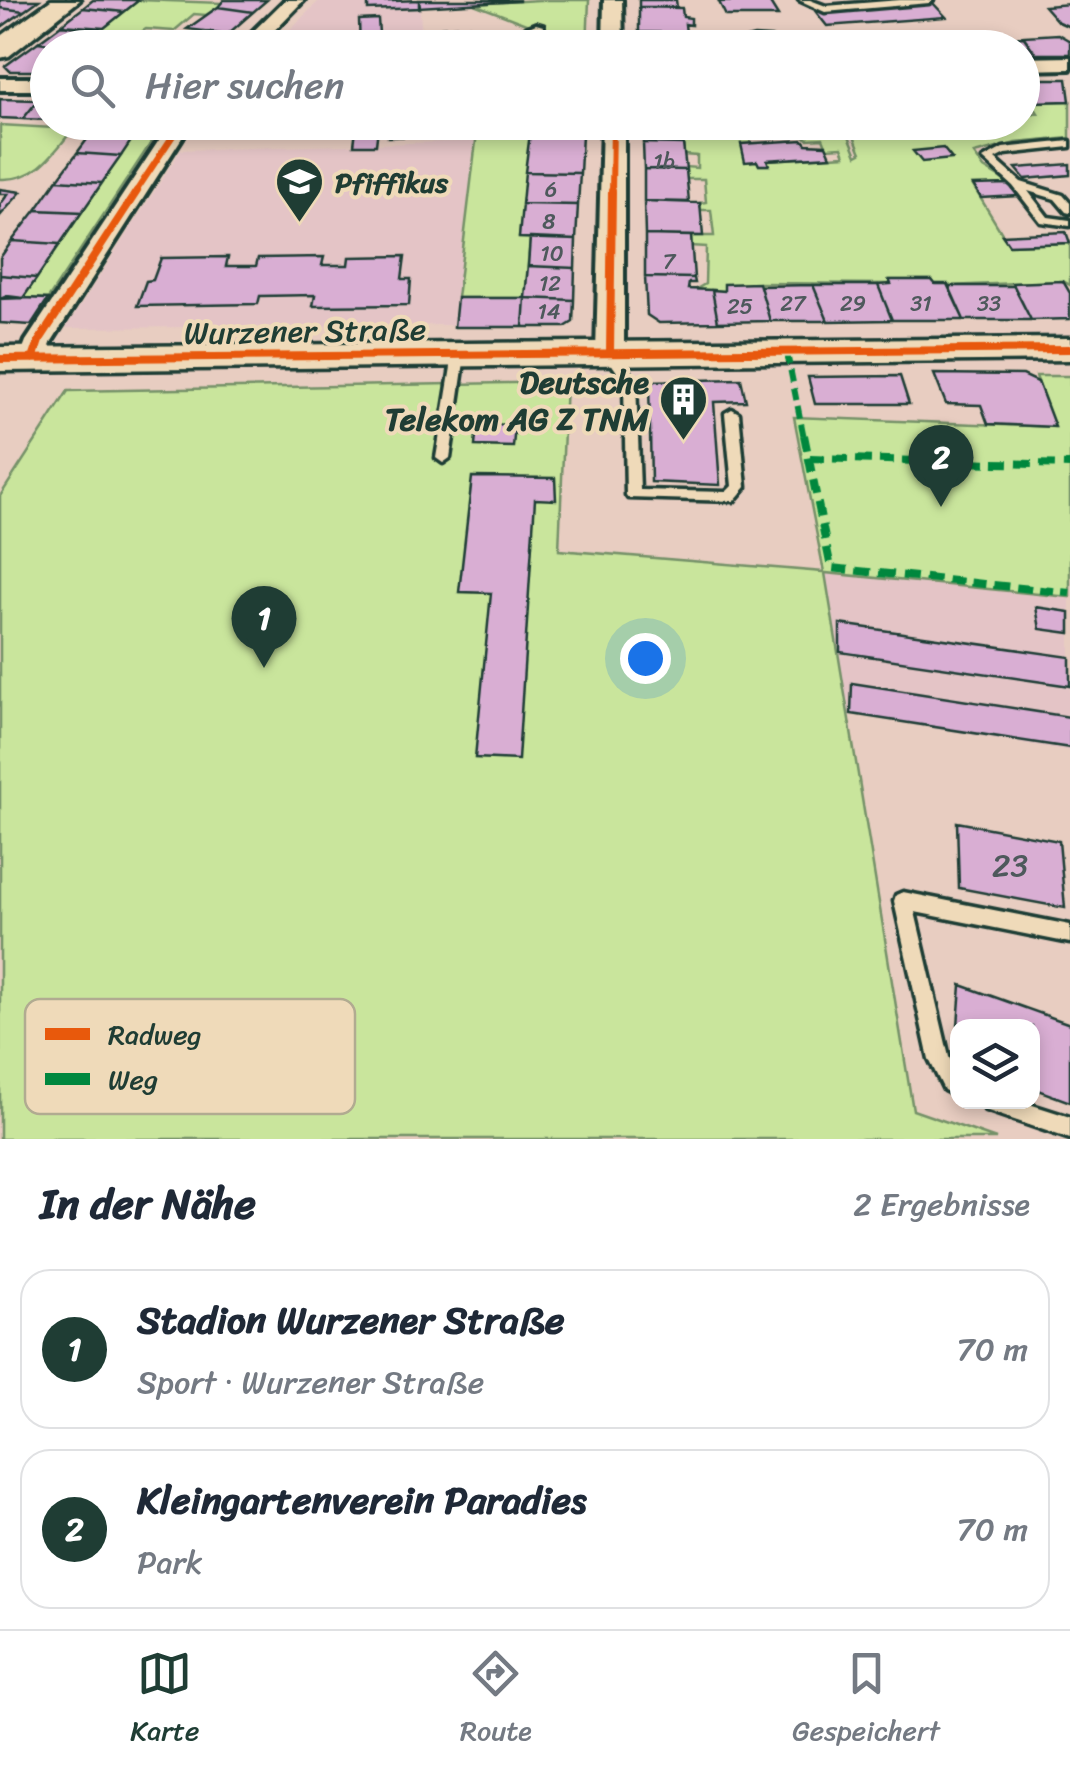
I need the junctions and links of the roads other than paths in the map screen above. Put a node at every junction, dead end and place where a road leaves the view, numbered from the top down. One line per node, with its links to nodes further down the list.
1 (67, 0): 8 (street)
2 (296, 0): 6 (street)
3 (613, 0): 7 (street)
4 (804, 0): 5 (lane)
5 (929, 0)
6 (264, 30)
7 (614, 30)
8 (0, 50)
9 (1070, 62): 10 (street)
10 (1040, 63)
11 (0, 84): 12 (street)
12 (30, 84)
13 (170, 140): 22 (street)
14 (613, 140): 19 (street)
15 (1070, 144): 16 (lane)
16 (1016, 184): 17 (lane); 18 (lane)
17 (1070, 210)
18 (1070, 223)
19 (610, 342): 20 (street, Wurzener Straße); 21 (street, Wurzener Straße); 23 (lane)
20 (1070, 349)
21 (459, 355): 22 (street, Wurzener Straße); 24 (lane)
22 (11, 362)
23 (732, 413)
24 (444, 458)
25 (1070, 934): 26 (lane)
26 (950, 1081)
27 (1014, 1109): 28 (lane)
28 (1070, 1128)

